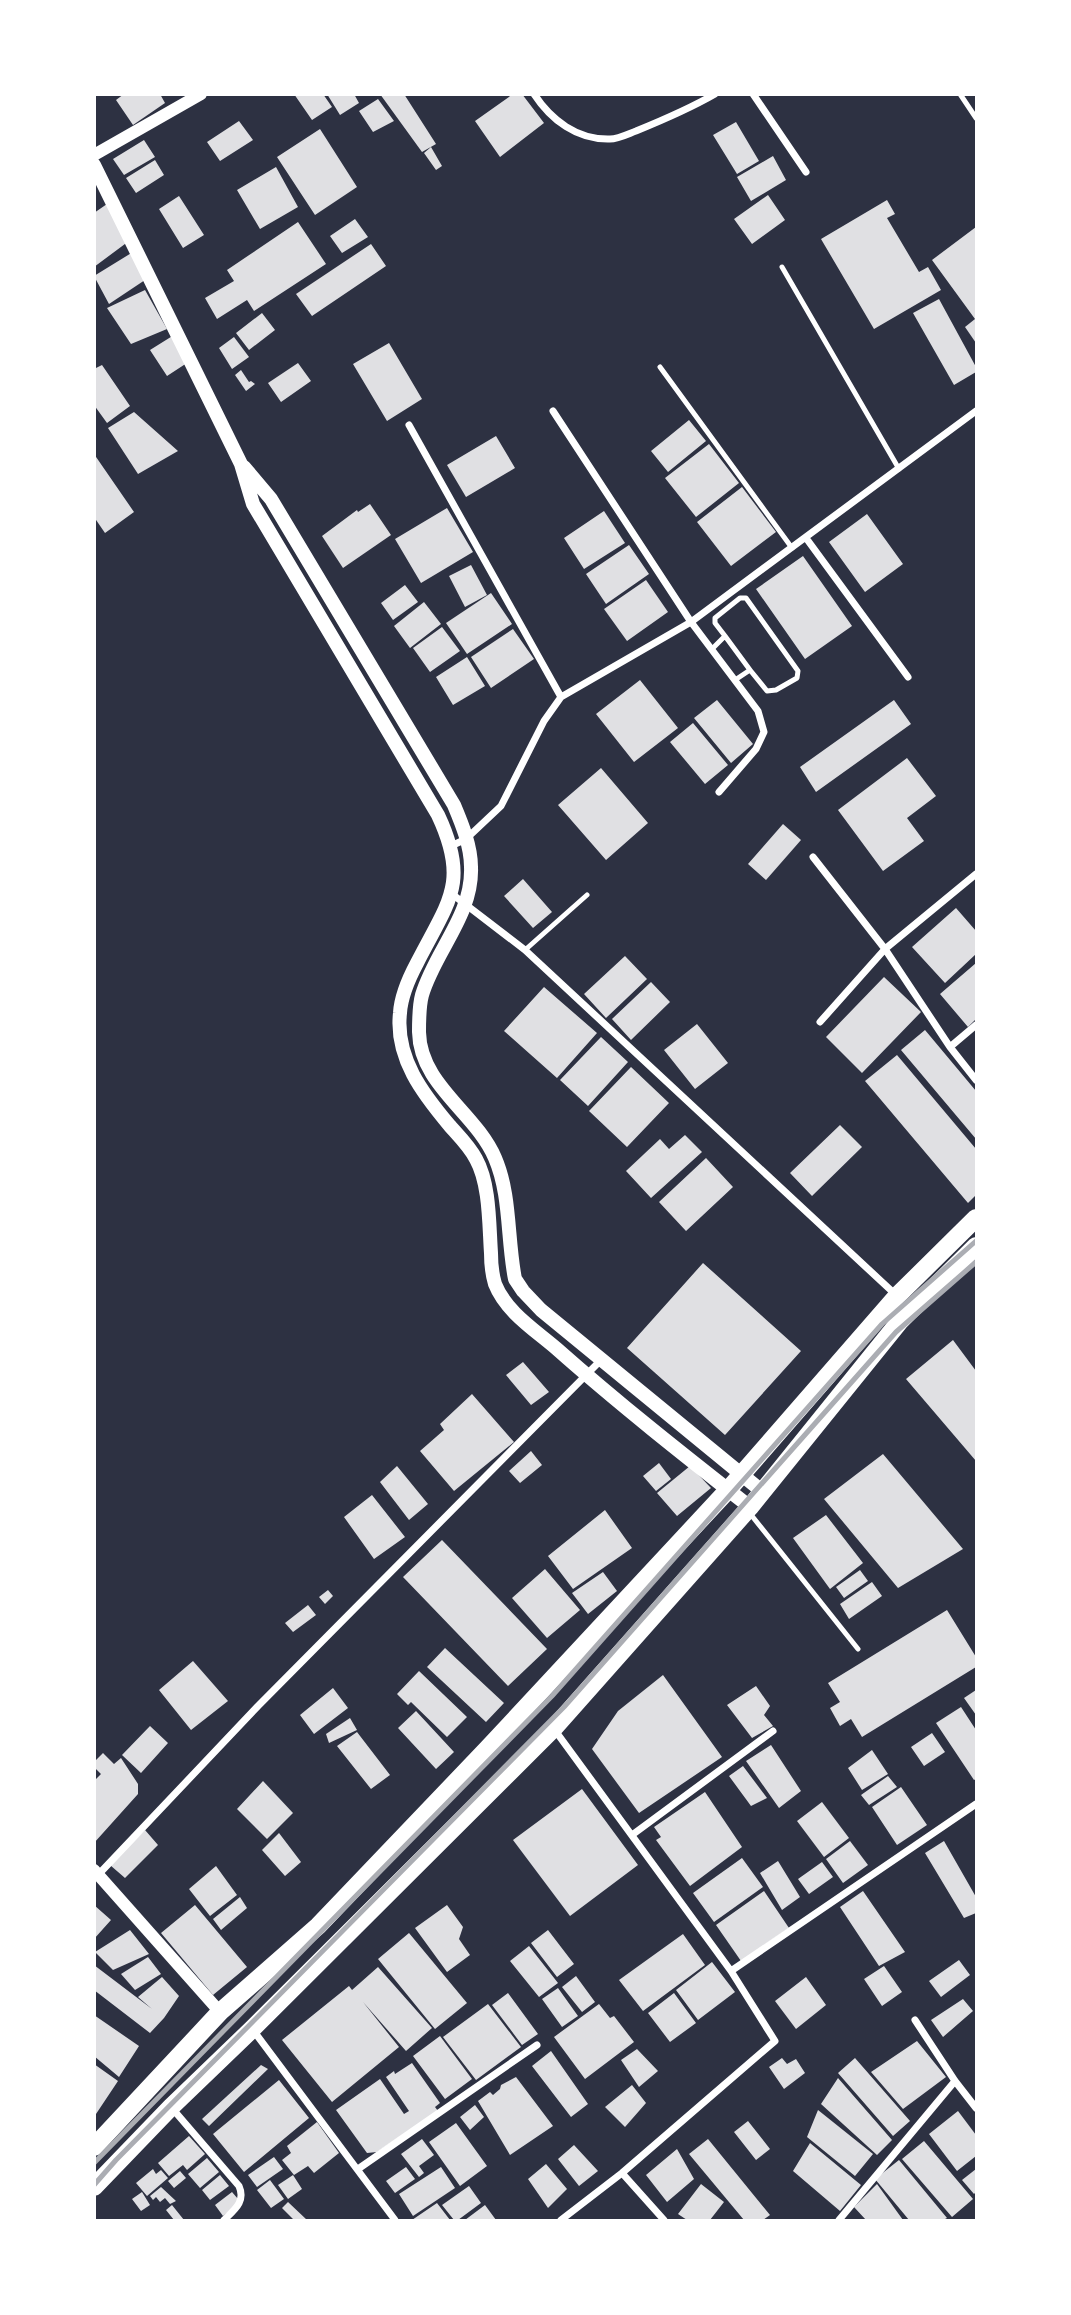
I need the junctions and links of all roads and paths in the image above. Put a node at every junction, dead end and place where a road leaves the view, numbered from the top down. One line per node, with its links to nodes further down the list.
1 (201, 94): 7 (street)
2 (534, 94): 3 (street)
3 (715, 94)
4 (753, 94): 9 (street)
5 (960, 94): 6 (lane)
6 (976, 118)
7 (94, 155)
8 (94, 166): 15 (main road)
9 (806, 172)
10 (782, 267): 16 (lane)
11 (660, 367): 18 (lane)
12 (553, 411): 19 (street)
13 (976, 411): 16 (street)
14 (409, 425): 25 (street)
15 (241, 464): 27 (main road); 28 (main road)
16 (899, 469): 17 (street)
17 (806, 538): 18 (street); 23 (street)
18 (792, 549): 19 (street)
19 (691, 622): 21 (street); 25 (street)
20 (724, 636): 21 (lane); 22 (lane); 22 (lane)
21 (712, 649): 24 (street)
22 (750, 670): 24 (lane)
23 (908, 677)
24 (735, 680): 26 (street)
25 (561, 697): 27 (street)
26 (719, 792)
27 (466, 839): 28 (street); 33 (main road)
28 (451, 846): 31 (main road)
29 (813, 857): 34 (street)
30 (976, 874): 34 (street)
31 (452, 894): 33 (street); 44 (main road)
32 (587, 895): 35 (lane)
33 (465, 905): 35 (street); 43 (main road)
34 (885, 949): 36 (street); 38 (street)
35 (524, 950): 42 (street)
36 (820, 1022)
37 (976, 1025): 38 (street)
38 (950, 1047): 39 (street)
39 (976, 1080)
40 (976, 1218): 42 (main road)
41 (976, 1246): 47 (main road)
42 (897, 1296): 45 (main road)
43 (601, 1360): 44 (street); 45 (main road)
44 (586, 1374): 46 (main road); 54 (street)
45 (742, 1475): 46 (main road); 47 (main road)
46 (729, 1490): 48 (main road); 56 (main road)
47 (762, 1492): 48 (main road)
48 (750, 1507): 49 (lane); 50 (main road)
49 (858, 1649)
50 (554, 1728): 53 (street); 58 (main road)
51 (773, 1731): 53 (street)
52 (976, 1804): 55 (street)
53 (632, 1835): 55 (street)
54 (96, 1875): 56 (street)
55 (731, 1971): 65 (street)
56 (220, 2012): 63 (main road)
57 (915, 2020): 60 (street)
58 (253, 2029): 61 (main road); 64 (street)
59 (537, 2046): 64 (street)
60 (955, 2081): 62 (street); 71 (street)
61 (171, 2107): 66 (main road); 67 (street)
62 (976, 2108)
63 (94, 2147)
64 (358, 2169): 68 (street)
65 (622, 2173): 69 (street); 70 (street)
66 (94, 2187)
67 (224, 2221)
68 (395, 2221)
69 (561, 2221)
70 (664, 2221)
71 (839, 2221)

